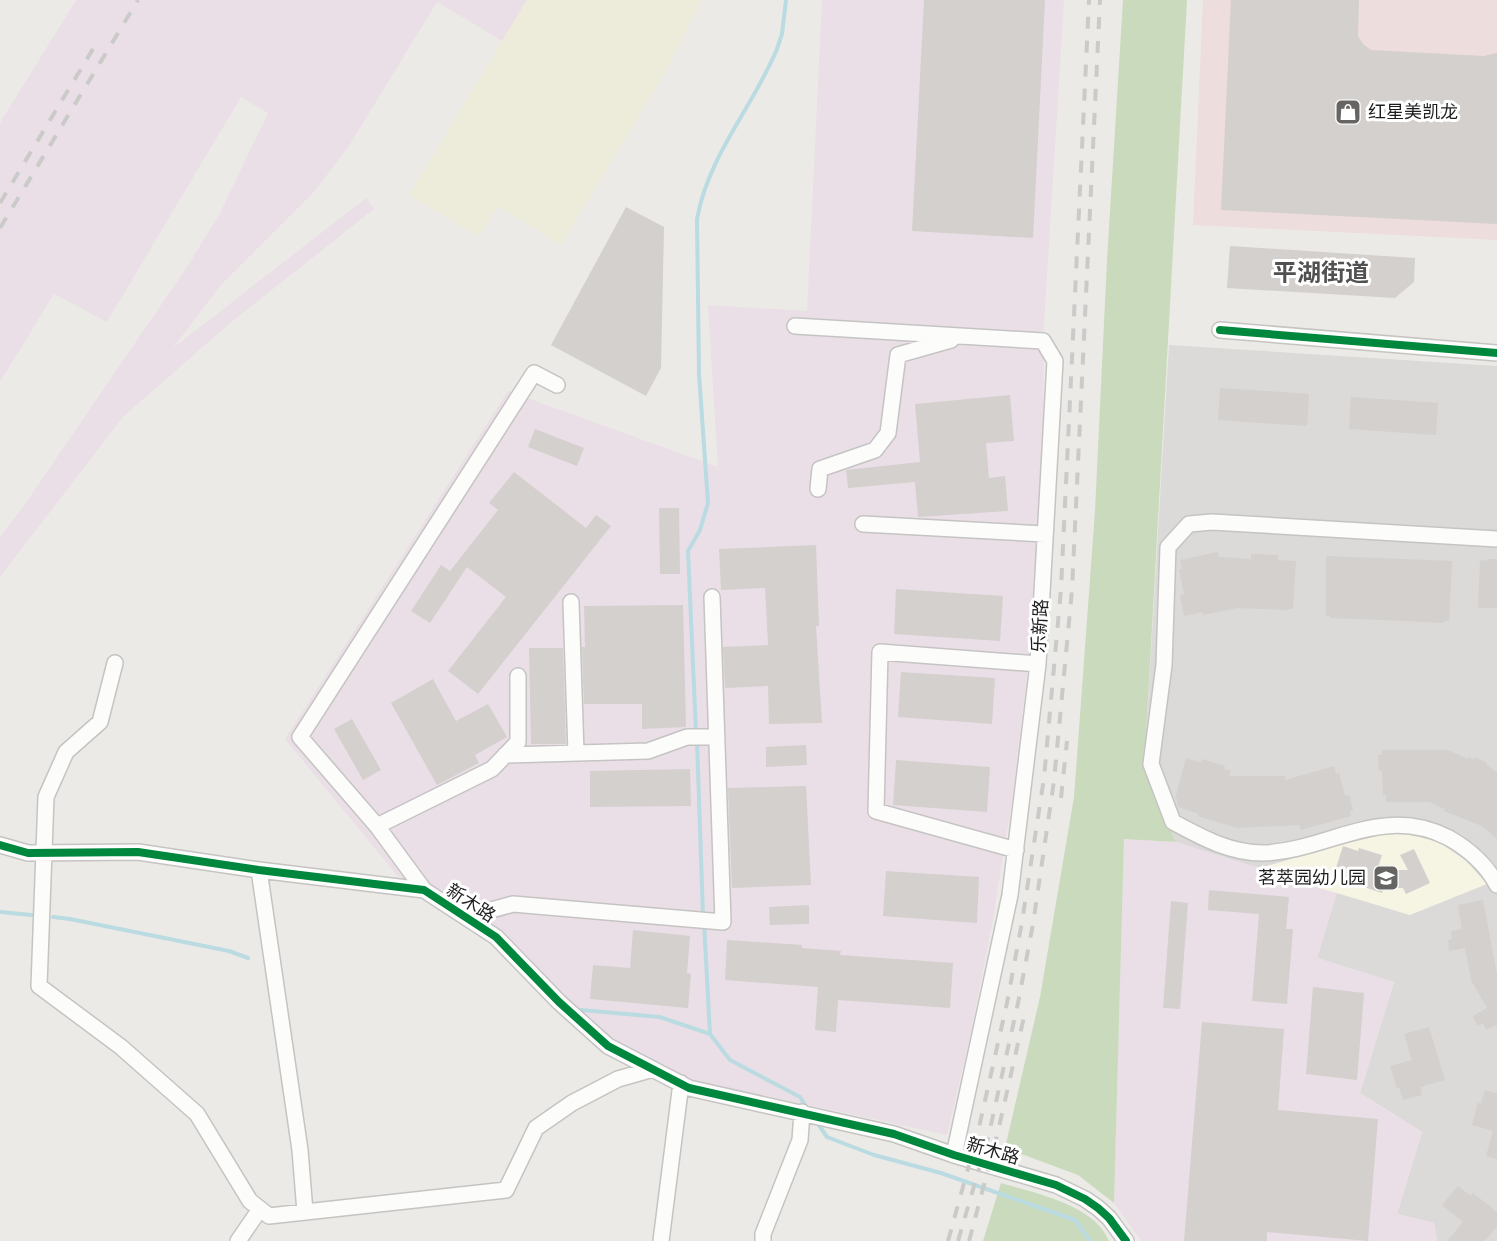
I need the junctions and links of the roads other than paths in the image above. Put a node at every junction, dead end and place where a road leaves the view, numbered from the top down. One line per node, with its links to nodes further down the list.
1 (795, 326): 3 (street, 乐新路)
2 (1220, 330): 4 (street)
3 (962, 336): 6 (street); 8 (street, 乐新路)
4 (1497, 353)
5 (557, 385): 18 (street)
6 (818, 489)
7 (863, 524): 8 (street)
8 (1046, 534): 13 (street, 乐新路)
9 (1497, 539): 23 (street)
10 (712, 597): 15 (street)
11 (571, 603): 16 (street)
12 (115, 663): 21 (street)
13 (1038, 664): 20 (street, 乐新路); 20 (street)
14 (518, 676): 17 (street)
15 (717, 737): 16 (street); 25 (street)
16 (576, 753): 17 (street)
17 (505, 755): 18 (street)
18 (377, 826): 24 (street)
19 (0, 845): 21 (street, 新木路)
20 (1016, 850): 29 (street, 乐新路)
21 (44, 852): 22 (street, 新木路); 30 (street)
22 (259, 870): 24 (street, 新木路); 31 (street)
23 (1497, 885)
24 (424, 890): 25 (street, 新木路)
25 (466, 918): 26 (street, 新木路)
26 (653, 1069): 27 (street, 新木路); 31 (street)
27 (681, 1083): 28 (street, 新木路); 33 (street)
28 (802, 1112): 29 (street, 新木路); 34 (street)
29 (954, 1155): 35 (street, 新木路)
30 (260, 1209): 31 (street); 32 (street)
31 (305, 1212)
32 (238, 1241)
33 (661, 1241)
34 (763, 1241)
35 (1126, 1241)

